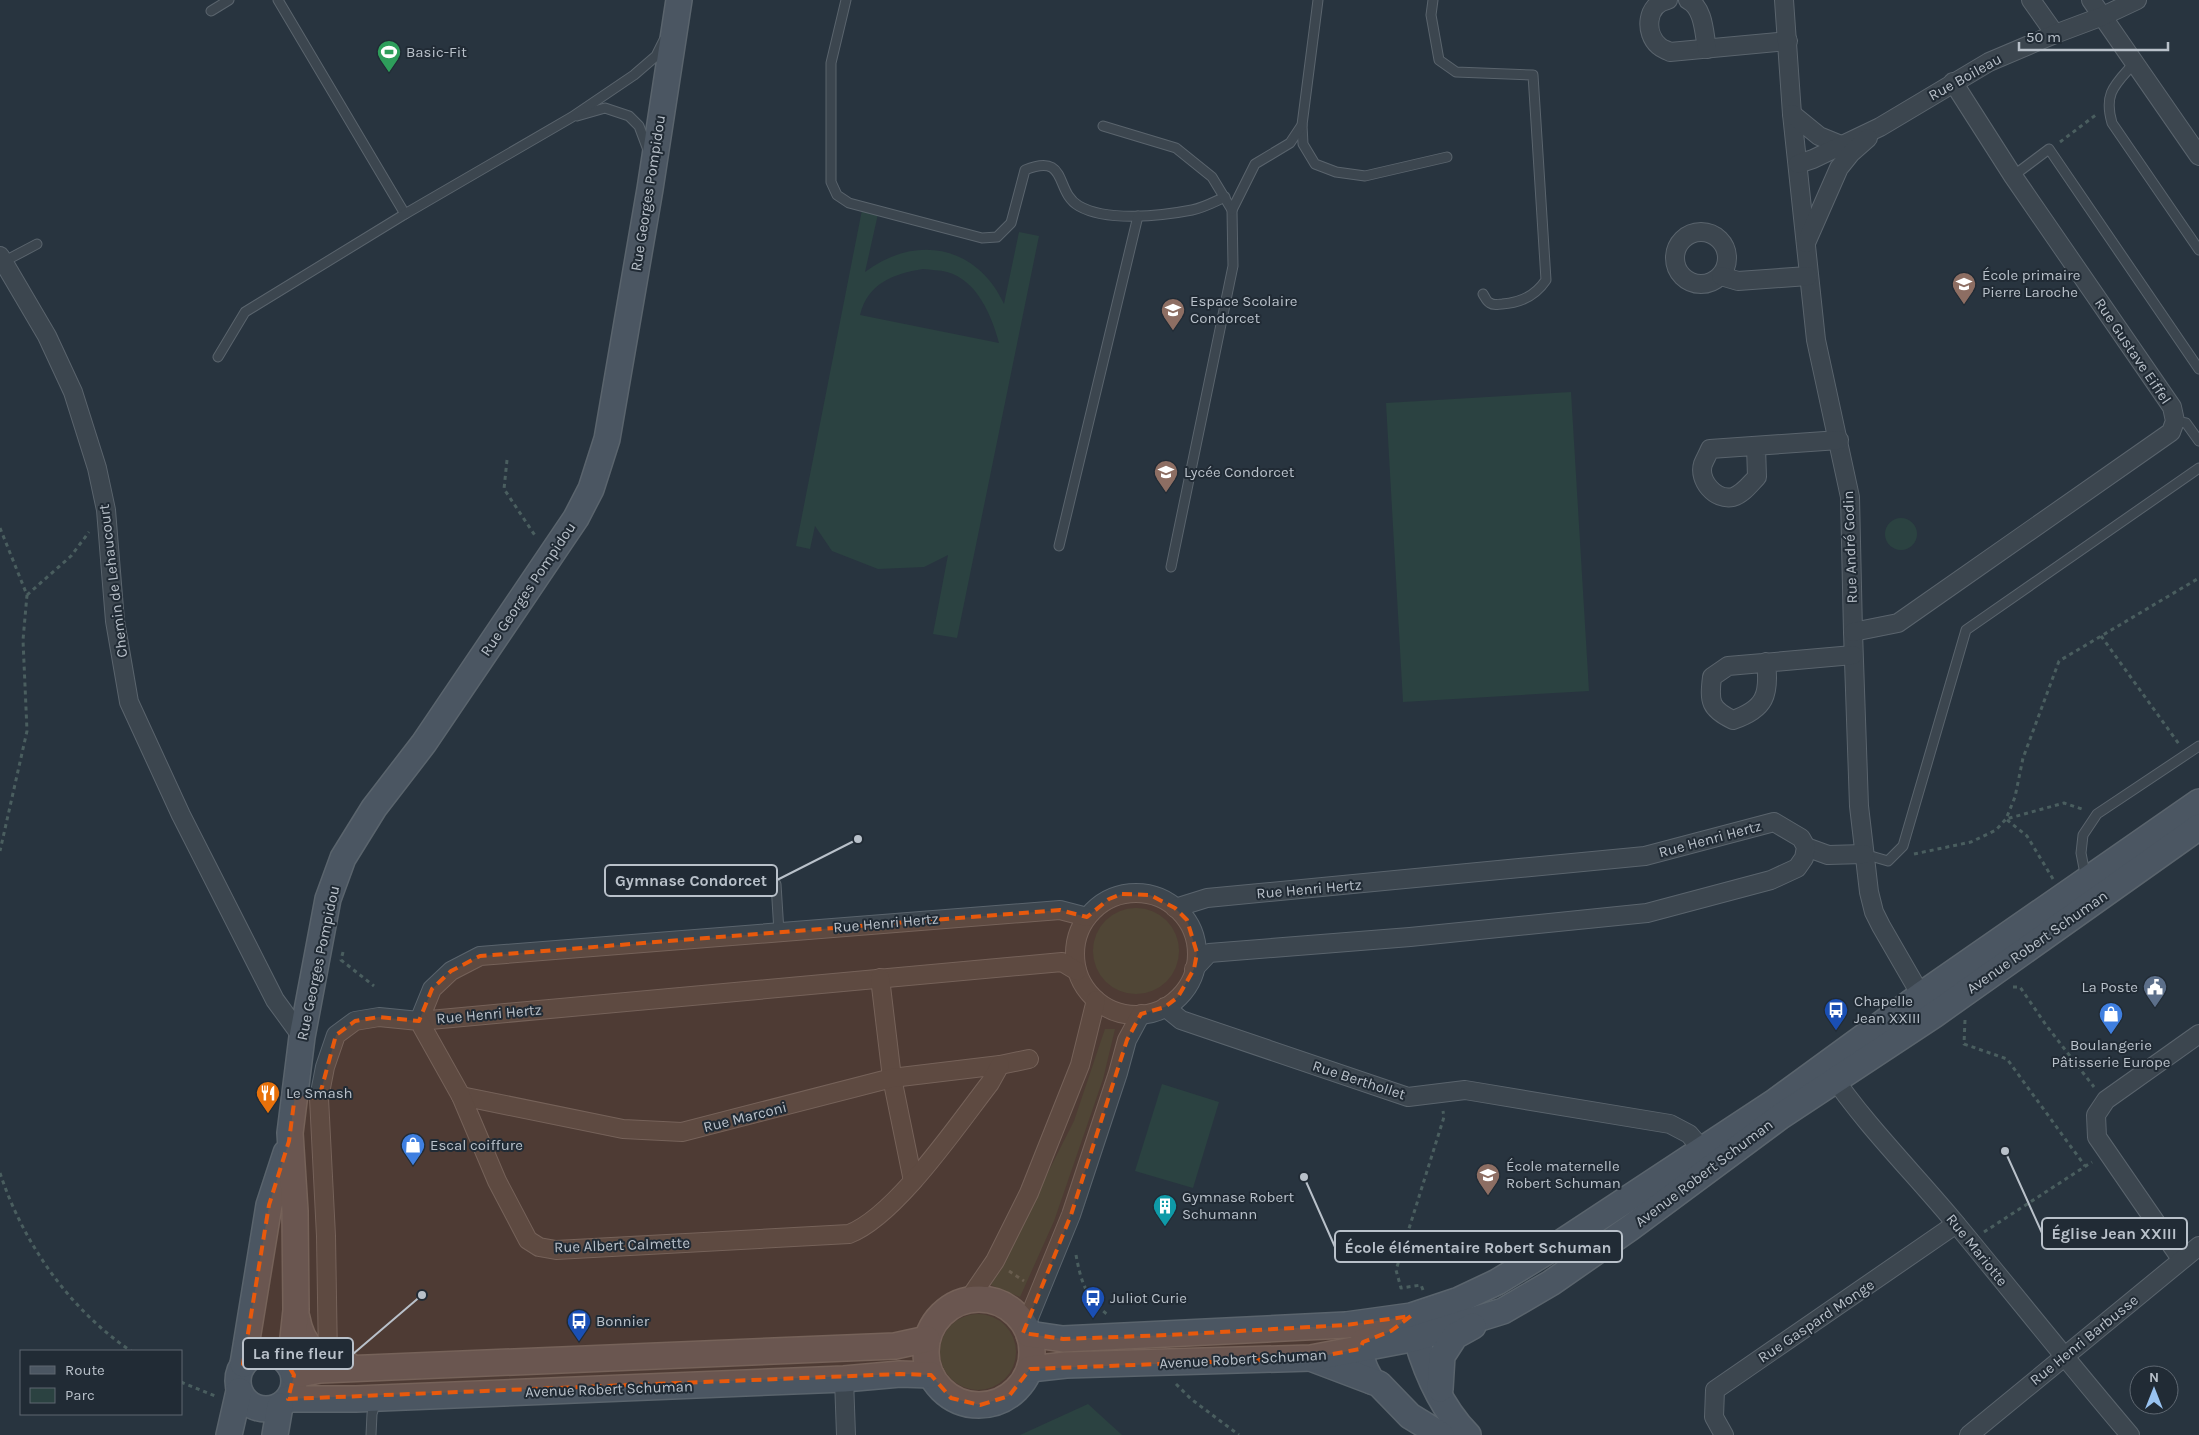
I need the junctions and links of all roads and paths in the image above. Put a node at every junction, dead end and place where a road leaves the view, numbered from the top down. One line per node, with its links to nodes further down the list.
1 (229, 0): 12 (lane)
2 (278, 0): 35 (lane)
3 (846, 0): 36 (lane)
4 (1318, 0): 23 (lane)
5 (1433, 0): 43 (lane)
6 (1668, 0): 17 (street)
7 (1688, 0): 17 (street)
8 (1784, 0): 16 (street, Rue André Godin)
9 (2031, 0): 15 (street)
10 (2091, 0): 14 (street)
11 (2136, 0): 14 (street, Rue Boileau)
12 (211, 11)
13 (677, 11): 22 (lane); 30 (main road, Rue Georges Pompidou)
14 (2103, 16): 15 (street, Rue Boileau); 18 (street)
15 (2055, 34): 19 (street, Rue Boileau)
16 (1788, 41): 17 (street); 21 (street, Rue André Godin)
17 (1706, 49)
18 (2135, 62): 20 (lane); 28 (street)
19 (1953, 82): 25 (street, Rue Boileau); 32 (street, Rue Gustave Eiffel)
20 (2109, 105): 27 (path); 39 (lane)
21 (1792, 114): 26 (street); 31 (street, Rue André Godin)
22 (572, 117): 30 (lane); 35 (lane)
23 (1302, 125): 29 (lane); 34 (lane)
24 (1104, 126): 33 (lane)
25 (1880, 127): 26 (street, Rue Boileau); 38 (street, Rue Boileau)
26 (1841, 145): 31 (street, Rue Boileau)
27 (2049, 150): 32 (lane); 45 (lane)
28 (2199, 156)
29 (1447, 157)
30 (653, 162): 92 (main road, Rue Georges Pompidou)
31 (1798, 164): 38 (street, Rue André Godin)
32 (2013, 176): 46 (street, Rue Gustave Eiffel)
33 (1224, 197): 34 (lane); 36 (lane)
34 (1232, 210): 56 (lane)
35 (405, 214): 44 (lane)
36 (1138, 216): 55 (lane)
37 (36, 244): 40 (lane)
38 (1805, 247): 42 (street, Rue André Godin)
39 (2199, 250)
40 (2, 259): 52 (street, Chemin de Lehaucourt)
41 (1721, 276): 42 (street)
42 (1808, 276): 47 (street, Rue André Godin)
43 (1482, 294)
44 (218, 357)
45 (2199, 369)
46 (2175, 421): 48 (lane); 59 (street, Rue Gustave Eiffel)
47 (1839, 440): 49 (street); 59 (street, Rue André Godin)
48 (2199, 442)
49 (1756, 446)
50 (507, 460): 54 (path)
51 (2199, 468): 71 (lane)
52 (106, 510): 58 (path); 92 (street, Chemin de Lehaucourt)
53 (0, 528): 58 (path)
54 (537, 542)
55 (1059, 546)
56 (1171, 567)
57 (2199, 578): 60 (path)
58 (27, 595): 70 (path)
59 (1853, 632): 61 (street, Rue André Godin)
60 (2101, 636): 64 (path); 67 (path)
61 (1854, 654): 62 (street); 72 (street, Rue André Godin)
62 (1766, 662)
63 (2199, 746): 64 (lane)
64 (2186, 754): 66 (lane)
65 (2199, 802): 73 (main road, Avenue Robert Schuman)
66 (2097, 814): 67 (path); 73 (lane)
67 (2006, 819): 71 (path); 75 (path)
68 (2199, 827): 85 (main road, Avenue Robert Schuman)
69 (1806, 847): 72 (street); 76 (street, Rue Henri Hertz); 80 (street)
70 (0, 851)
71 (1896, 853): 72 (lane)
72 (1864, 854): 87 (street, Rue André Godin)
73 (2086, 880): 75 (main road, Avenue Robert Schuman)
74 (776, 884): 78 (lane)
75 (2063, 896): 87 (main road, Avenue Robert Schuman)
76 (1175, 908): 77 (street); 80 (street)
77 (1087, 916): 78 (street, Rue Henri Hertz); 81 (street)
78 (780, 932): 90 (street, Rue Henri Hertz)
79 (344, 943): 83 (path)
80 (1194, 969): 88 (street)
81 (1077, 971): 82 (street, Rue Henri Hertz); 86 (street)
82 (880, 978): 90 (street, Rue Henri Hertz); 96 (street)
83 (374, 986)
84 (2005, 986): 101 (path)
85 (1962, 995): 87 (main road, Avenue Robert Schuman); 106 (path)
86 (1096, 1000): 89 (street); 114 (street)
87 (1927, 1005): 95 (main road, Avenue Robert Schuman)
88 (1164, 1007): 89 (street); 97 (street, Rue Berthollet)
89 (1142, 1014): 118 (street)
90 (420, 1021): 99 (street, Rue Albert Calmette); 100 (street)
91 (2199, 1034): 101 (street)
92 (302, 1037): 98 (main road, Rue Georges Pompidou)
93 (1029, 1059): 94 (street, Rue Marconi)
94 (1000, 1065): 96 (street, Rue Marconi); 108 (street, Rue Albert Calmette)
95 (1829, 1072): 104 (main road, Avenue Robert Schuman); 109 (street, Rue Mariotte); 116 (main road, Avenue Robert Schuman)
96 (892, 1078): 99 (street, Rue Marconi); 108 (street)
97 (1440, 1093): 104 (street, Rue Berthollet); 113 (path)
98 (294, 1095): 100 (street); 103 (main road, Rue Georges Pompidou)
99 (461, 1096): 108 (street, Rue Albert Calmette)
100 (319, 1098): 102 (street)
101 (2106, 1100): 105 (street)
102 (320, 1127): 103 (street); 124 (street)
103 (290, 1137): 115 (main road, Rue Georges Pompidou); 125 (main road, Rue Georges Pompidou)
104 (1702, 1149): 117 (main road, Avenue Robert Schuman)
105 (2108, 1152): 106 (path); 112 (street)
106 (2085, 1166): 110 (path)
107 (0, 1173): 121 (path)
108 (913, 1181)
109 (1956, 1224): 110 (street, Rue Mariotte); 143 (street, Rue Gaspard Monge)
110 (1970, 1241): 122 (street, Rue Mariotte)
111 (2199, 1246): 112 (street, Rue Henri Barbusse)
112 (2182, 1259): 122 (street, Rue Henri Barbusse)
113 (1424, 1292)
114 (969, 1299): 118 (main road); 119 (main road)
115 (296, 1310): 124 (main road); 128 (main road, Rue Georges Pompidou)
116 (1486, 1316): 117 (main road, Avenue Robert Schuman); 135 (main road)
117 (1413, 1327): 118 (main road, Avenue Robert Schuman); 120 (main road, Avenue Robert Schuman); 135 (main road)
118 (1027, 1330): 127 (main road)
119 (927, 1339): 126 (main road); 129 (main road)
120 (1360, 1349): 123 (main road, Avenue Robert Schuman); 131 (main road)
121 (130, 1350)
122 (2063, 1357): 144 (street, Rue Henri Barbusse); 145 (street, Rue Mariotte)
123 (1311, 1358): 127 (main road, Avenue Robert Schuman); 131 (main road)
124 (328, 1359): 126 (main road)
125 (243, 1364): 128 (main road); 133 (main road)
126 (360, 1368): 128 (main road)
127 (1030, 1369): 129 (main road)
128 (292, 1370): 136 (main road)
129 (931, 1375): 130 (main road, Avenue Robert Schuman)
130 (844, 1379): 134 (main road, Avenue Robert Schuman); 137 (street)
131 (1372, 1381): 141 (main road)
132 (182, 1382): 133 (path)
133 (237, 1397): 136 (main road); 138 (main road)
134 (377, 1398): 136 (main road, Avenue Robert Schuman); 140 (lane)
135 (1441, 1398): 142 (main road)
136 (284, 1402): 139 (main road)
137 (843, 1432)
138 (229, 1435)
139 (275, 1435)
140 (371, 1435)
141 (1442, 1435)
142 (1468, 1435)
143 (1724, 1435)
144 (1969, 1435)
145 (2130, 1435)

